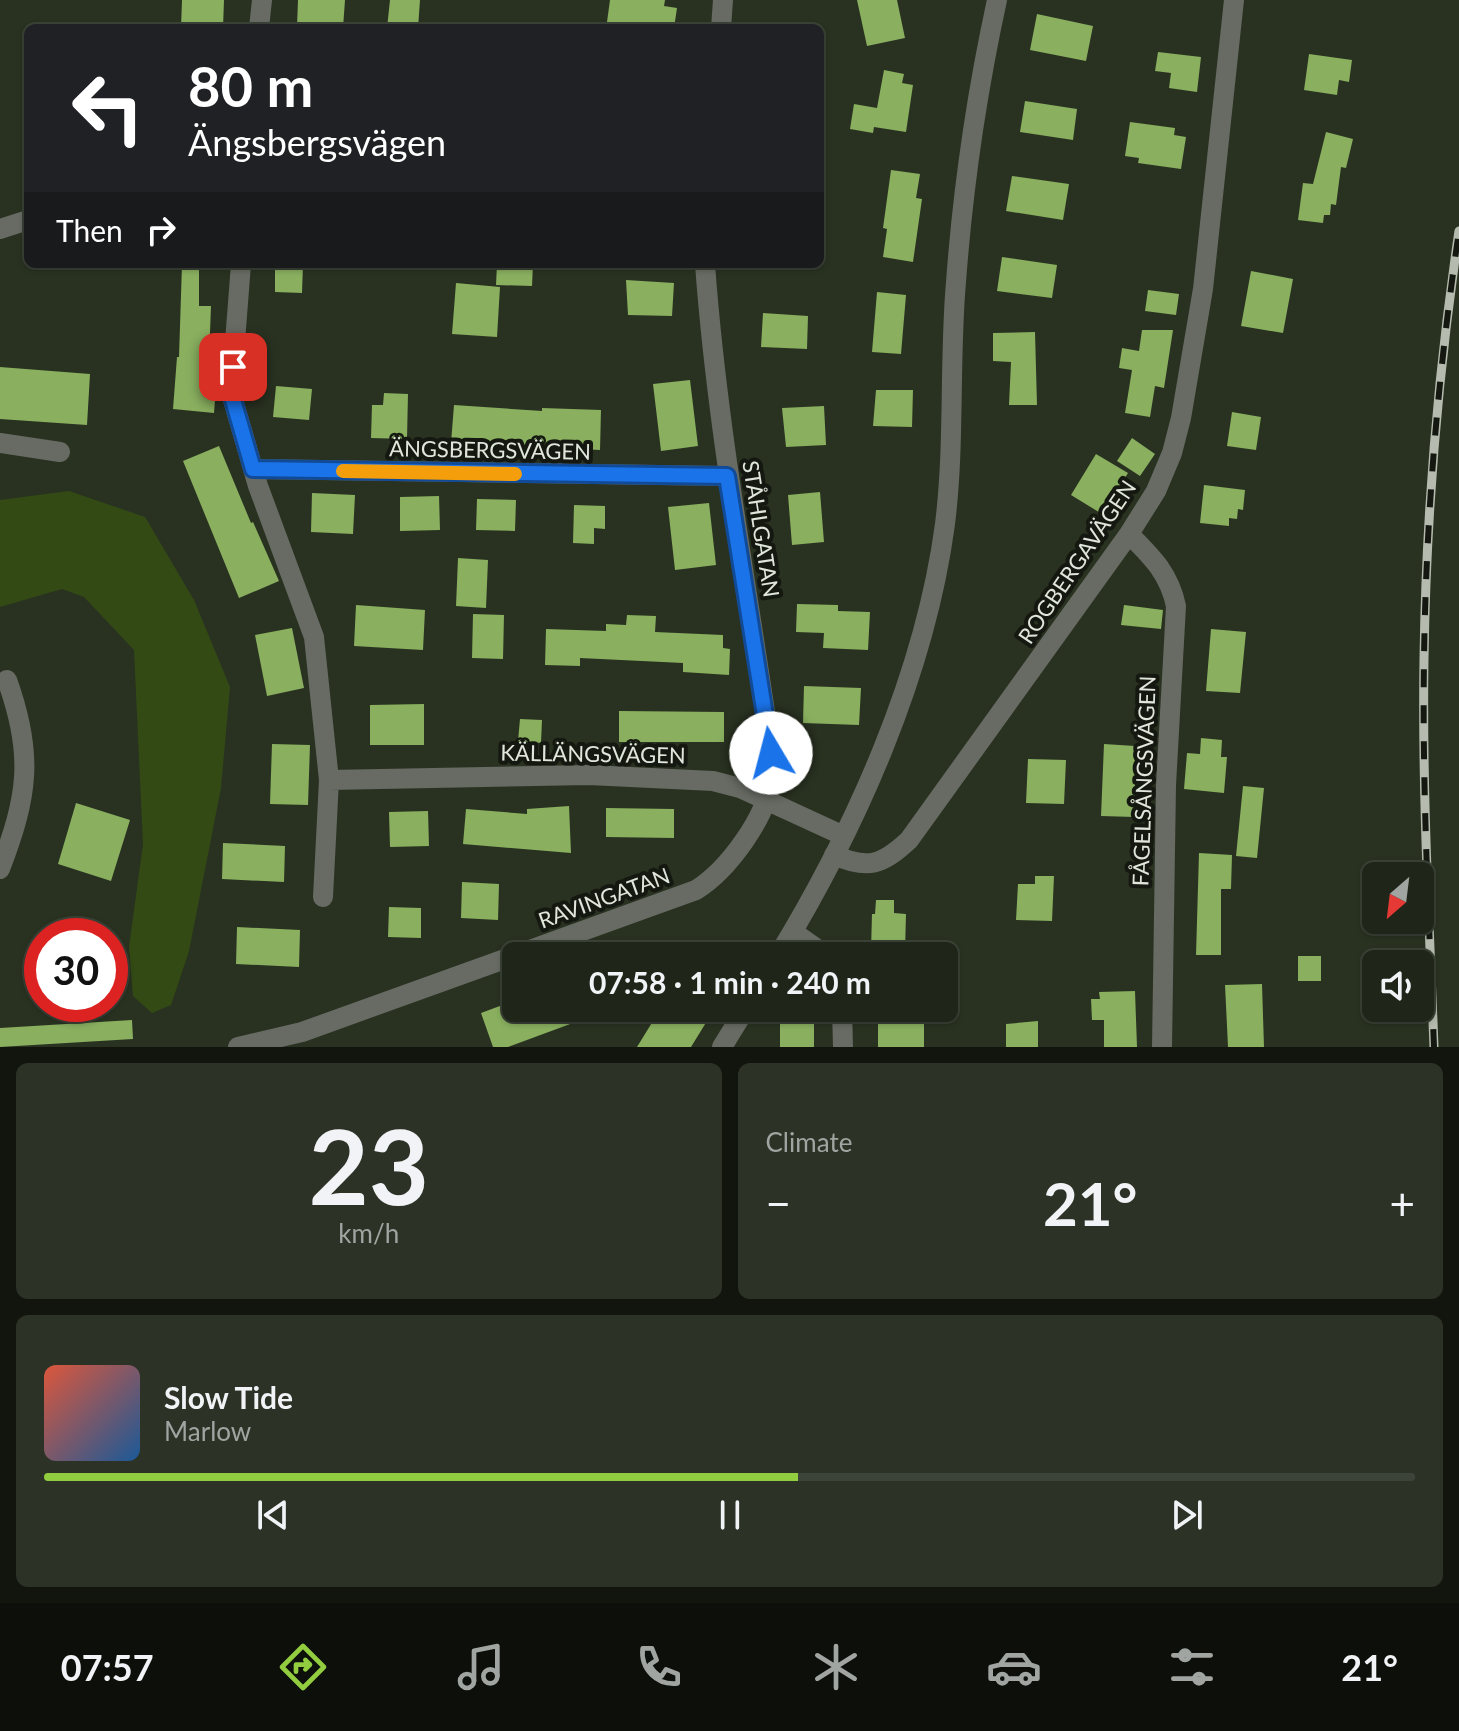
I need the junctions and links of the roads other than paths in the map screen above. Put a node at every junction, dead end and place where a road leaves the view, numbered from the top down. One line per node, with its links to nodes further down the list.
1 (262, 0): 5 (street)
2 (723, 0): 6 (street)
3 (997, 0): 19 (street)
4 (1234, 0): 15 (street, ROGBERGAVÄGEN)
5 (259, 24)
6 (721, 24)
7 (24, 221): 8 (street)
8 (0, 229)
9 (241, 268): 13 (street)
10 (705, 268): 14 (street, STÅHLGATAN)
11 (0, 443): 12 (street)
12 (60, 452)
13 (253, 469): 14 (street, ÄNGSBERGSVÄGEN); 17 (street)
14 (727, 476): 18 (street, STÅHLGATAN)
15 (1129, 534): 20 (street, ROGBERGAVÄGEN); 31 (street, FÅGELSÅNGSVÄGEN)
16 (7, 680): 21 (street)
17 (329, 780): 18 (street, KÄLLÄNGSVÄGEN); 22 (street)
18 (766, 800): 19 (street, KÄLLÄNGSVÄGEN); 28 (street, RAVINGATAN)
19 (844, 836): 20 (street)
20 (834, 855): 23 (street)
21 (0, 869)
22 (323, 897)
23 (793, 932): 24 (street); 25 (street)
24 (787, 942)
25 (807, 942)
26 (737, 1022): 29 (street)
27 (842, 1022): 30 (street)
28 (238, 1047)
29 (722, 1047)
30 (843, 1047)
31 (1162, 1047)

